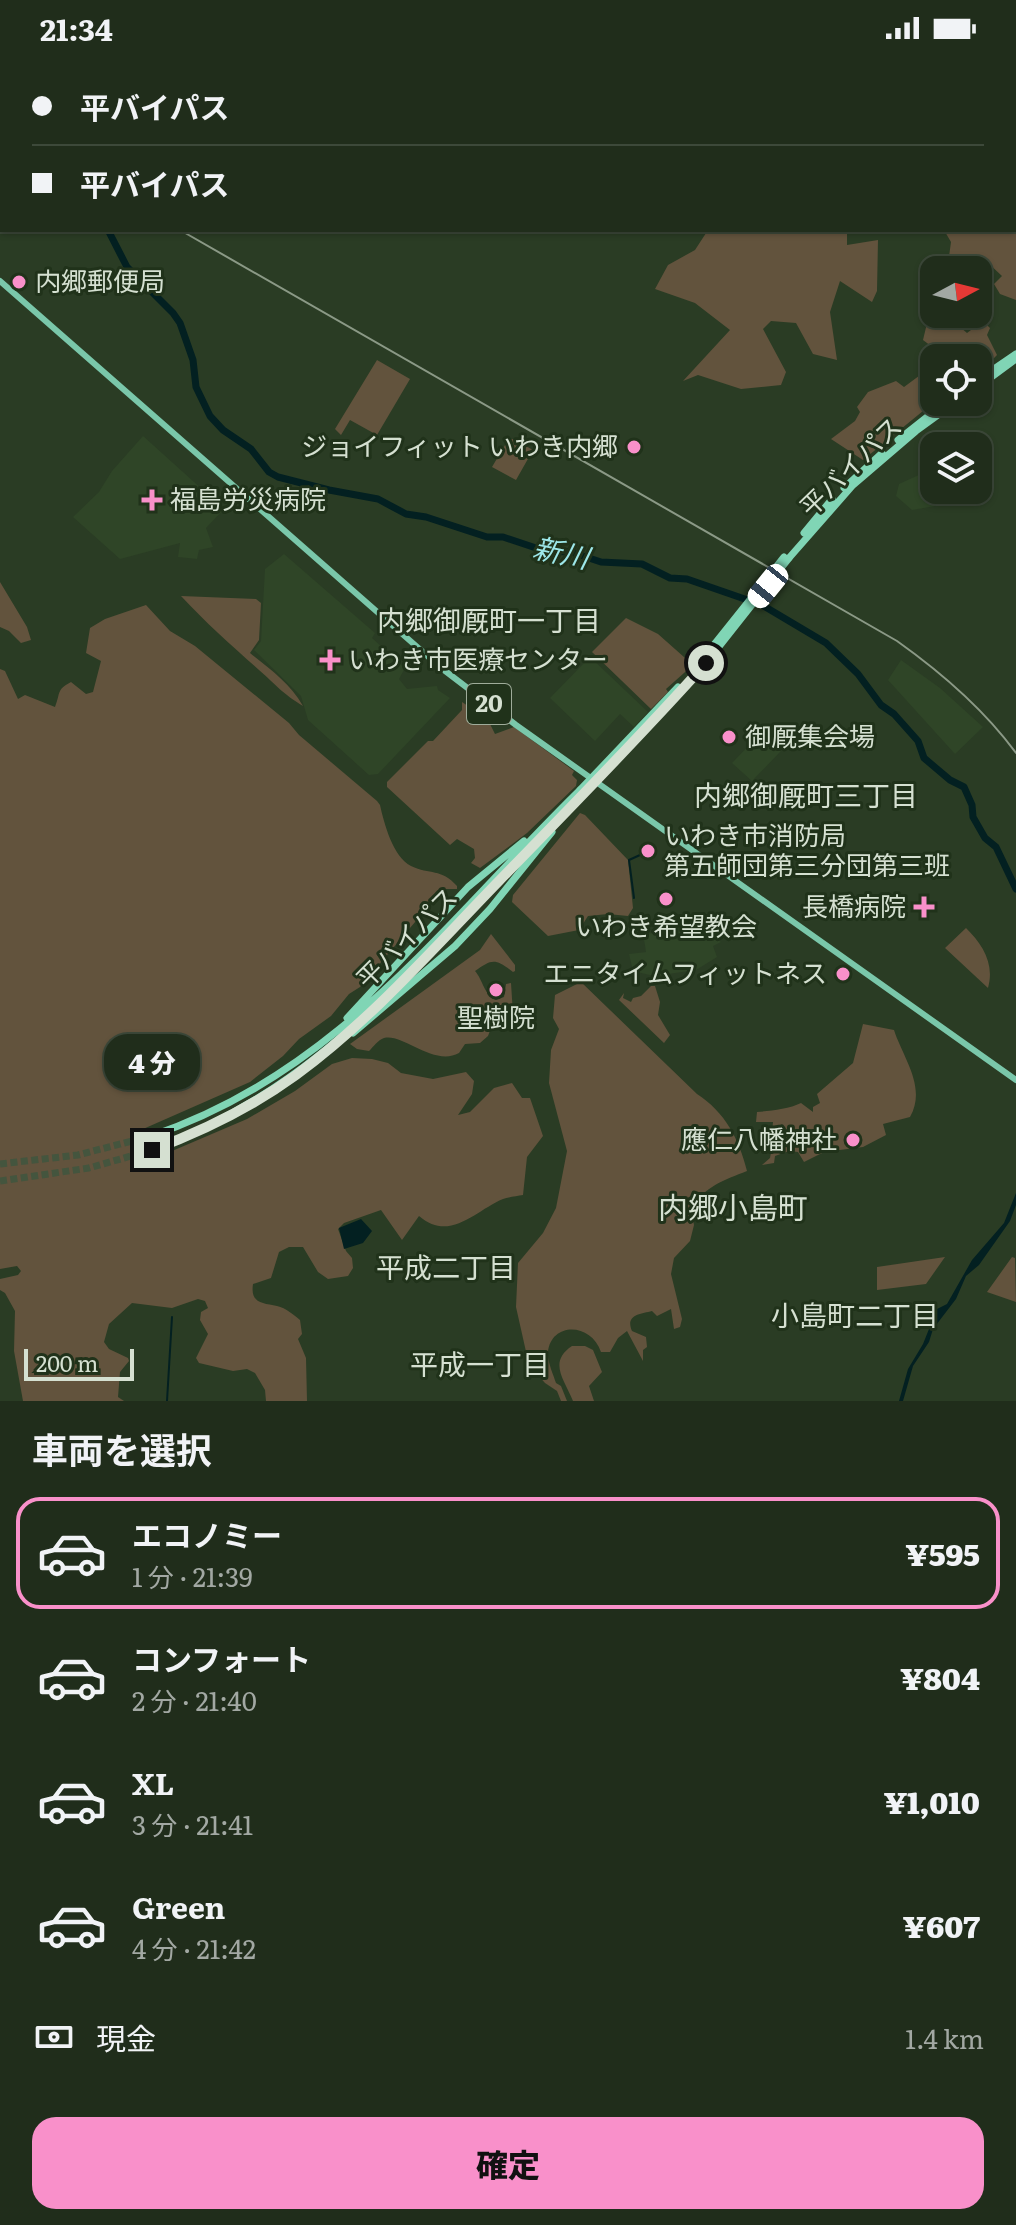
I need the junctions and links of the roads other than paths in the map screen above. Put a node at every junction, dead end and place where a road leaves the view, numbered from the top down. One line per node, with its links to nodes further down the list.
1 (0, 281): 11 (main road, 20)
2 (1016, 356): 3 (highway); 4 (highway)
3 (992, 371)
4 (992, 376)
5 (929, 416): 7 (highway, 平バイパス)
6 (937, 416): 7 (highway, 平バイパス)
7 (788, 557): 8 (highway, 平バイパス, bridge)
8 (580, 793): 9 (highway, 平バイパス); 10 (highway); 12 (highway)
9 (479, 898): 10 (highway, 平バイパス); 12 (highway, 平バイパス)
10 (288, 1070): 13 (highway, 平バイパス)
11 (1016, 1080)
12 (247, 1107): 14 (highway, 平バイパス)
13 (151, 1136)
14 (152, 1150)

